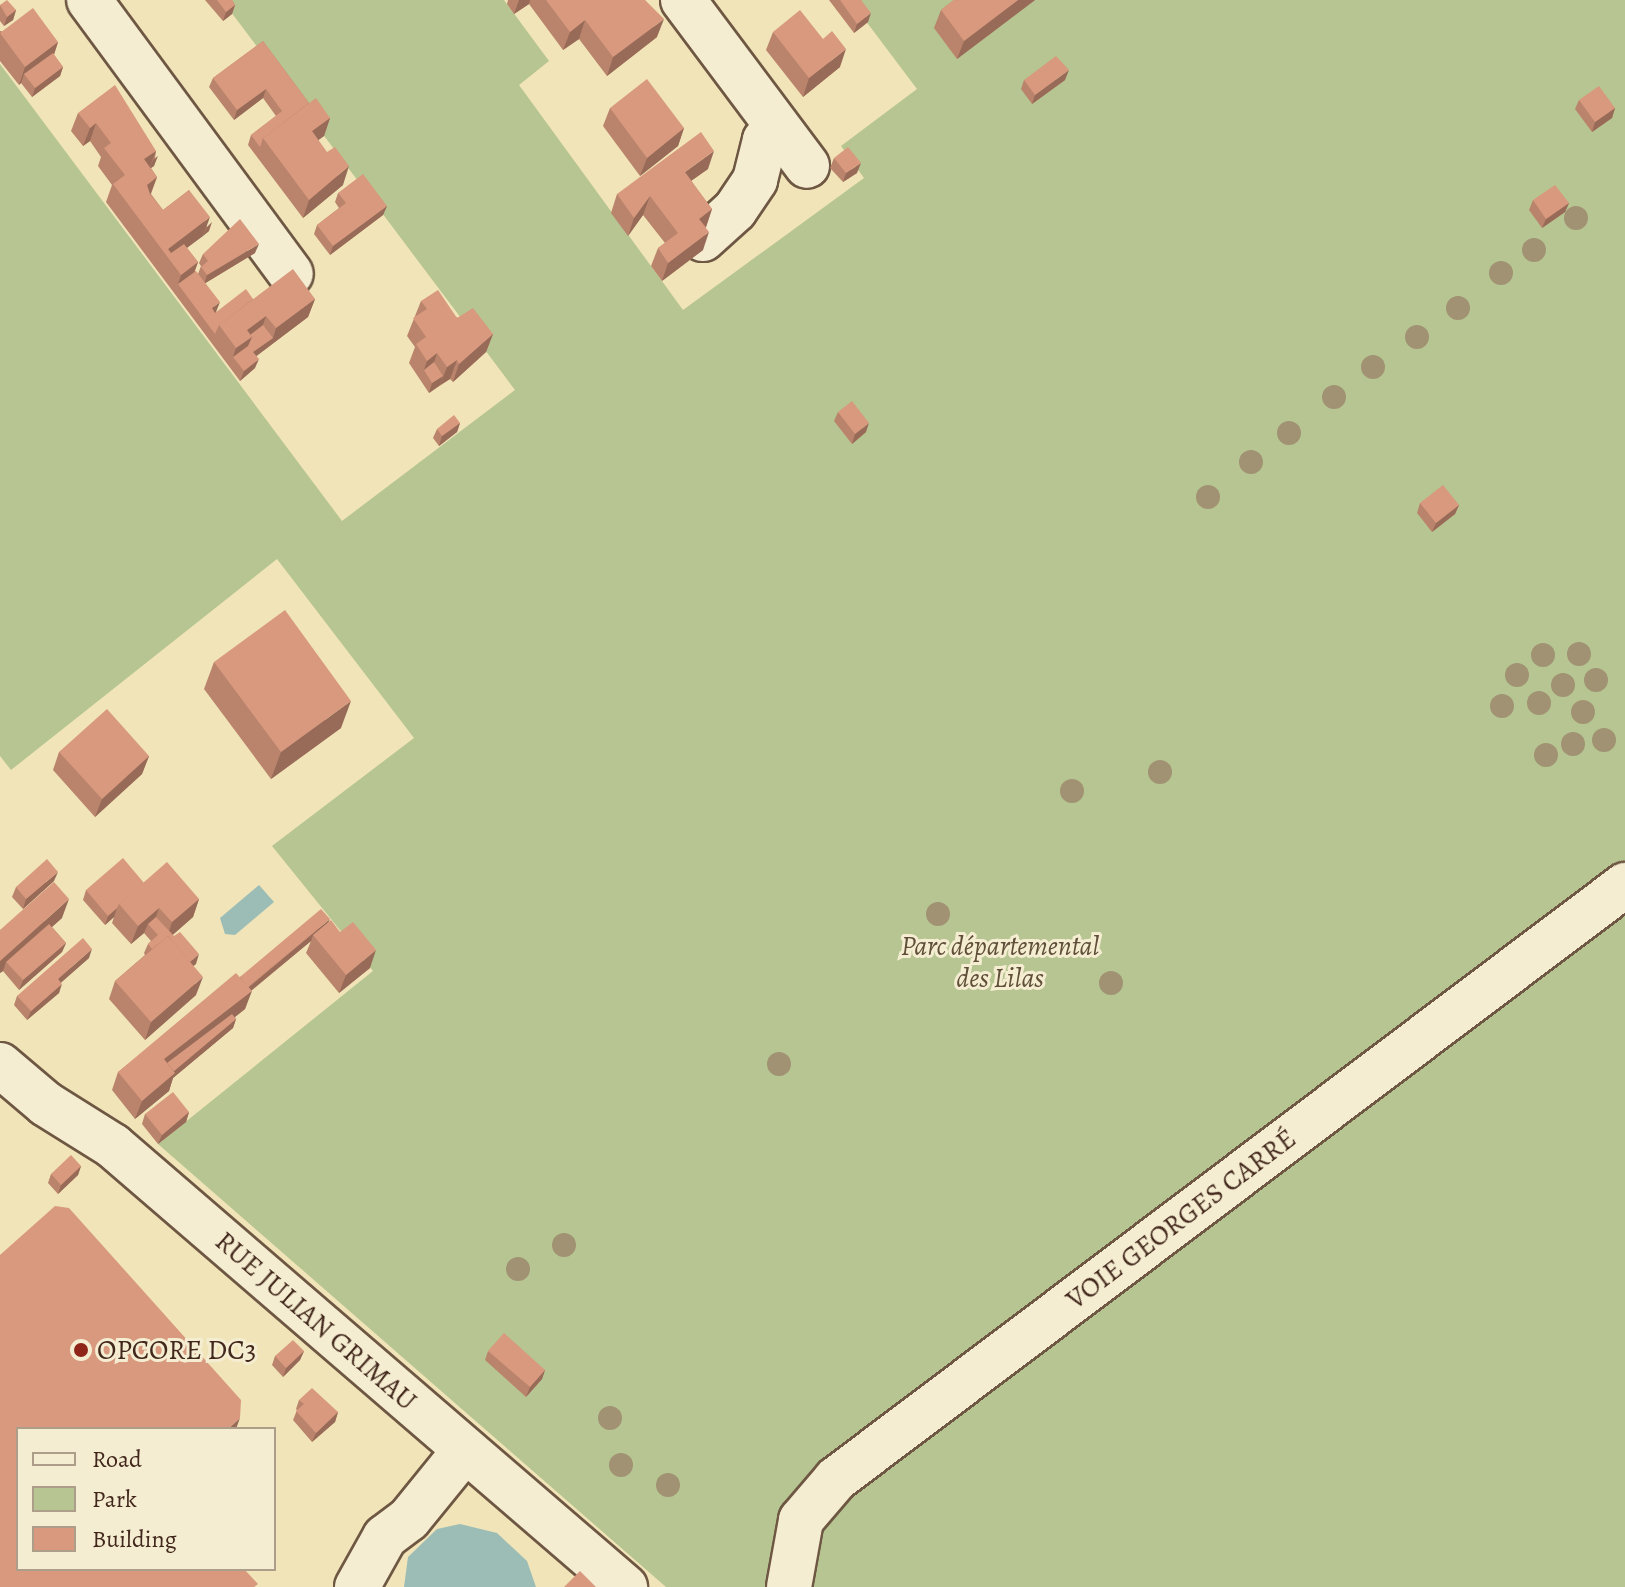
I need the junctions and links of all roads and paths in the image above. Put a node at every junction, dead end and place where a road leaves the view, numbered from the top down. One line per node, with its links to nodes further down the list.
1 (89, 0): 6 (street)
2 (683, 0): 3 (street)
3 (778, 127): 4 (street); 5 (street)
4 (807, 166)
5 (703, 239)
6 (291, 274)
7 (1625, 885): 14 (street, VOIE GEORGES CARRÉ)
8 (0, 1065): 9 (street, RUE JULIAN GRIMAU)
9 (465, 1450): 10 (street); 13 (street, RUE JULIAN GRIMAU)
10 (409, 1519): 11 (street); 12 (street)
11 (357, 1587)
12 (387, 1587)
13 (625, 1587)
14 (789, 1587)

